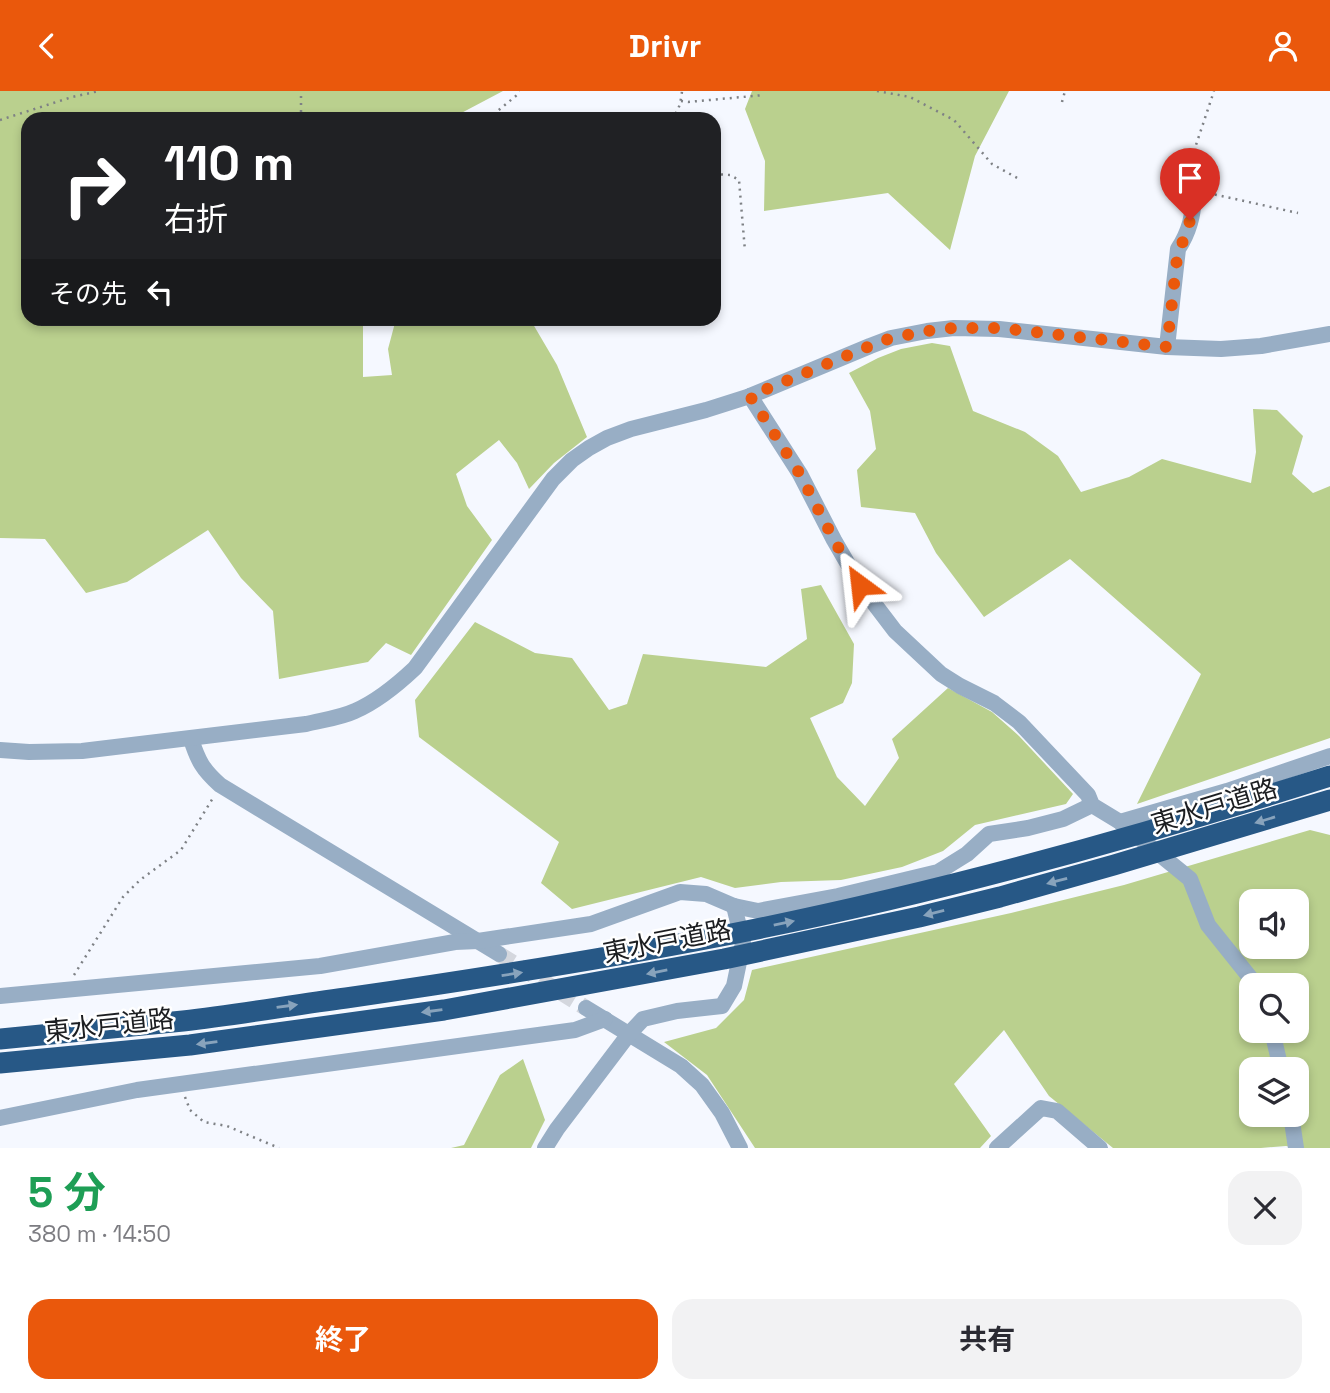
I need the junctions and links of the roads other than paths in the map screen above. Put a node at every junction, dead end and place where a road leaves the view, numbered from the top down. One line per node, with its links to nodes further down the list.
1 (1193, 194): 3 (street)
2 (1330, 334): 3 (street)
3 (1167, 347): 4 (street)
4 (750, 396): 5 (street); 10 (street)
5 (191, 739): 6 (street); 13 (street)
6 (0, 750)
7 (1330, 756): 11 (street)
8 (1330, 776): 20 (highway, 東水戸道路, one-way to 8)
9 (1330, 800): 21 (highway, 東水戸道路, one-way to 21)
10 (1092, 804): 11 (street); 12 (street)
11 (1120, 822): 15 (street)
12 (734, 906): 13 (street); 19 (street)
13 (478, 941): 14 (street); 16 (street)
14 (499, 954)
15 (1246, 973)
16 (0, 996)
17 (586, 1007): 18 (street)
18 (605, 1019): 19 (street); 22 (street)
19 (629, 1034): 24 (street); 25 (street)
20 (0, 1039)
21 (0, 1063)
22 (0, 1118)
23 (1293, 1127): 28 (street)
24 (545, 1148)
25 (740, 1148)
26 (997, 1148): 27 (street)
27 (1100, 1148)
28 (1296, 1148)

